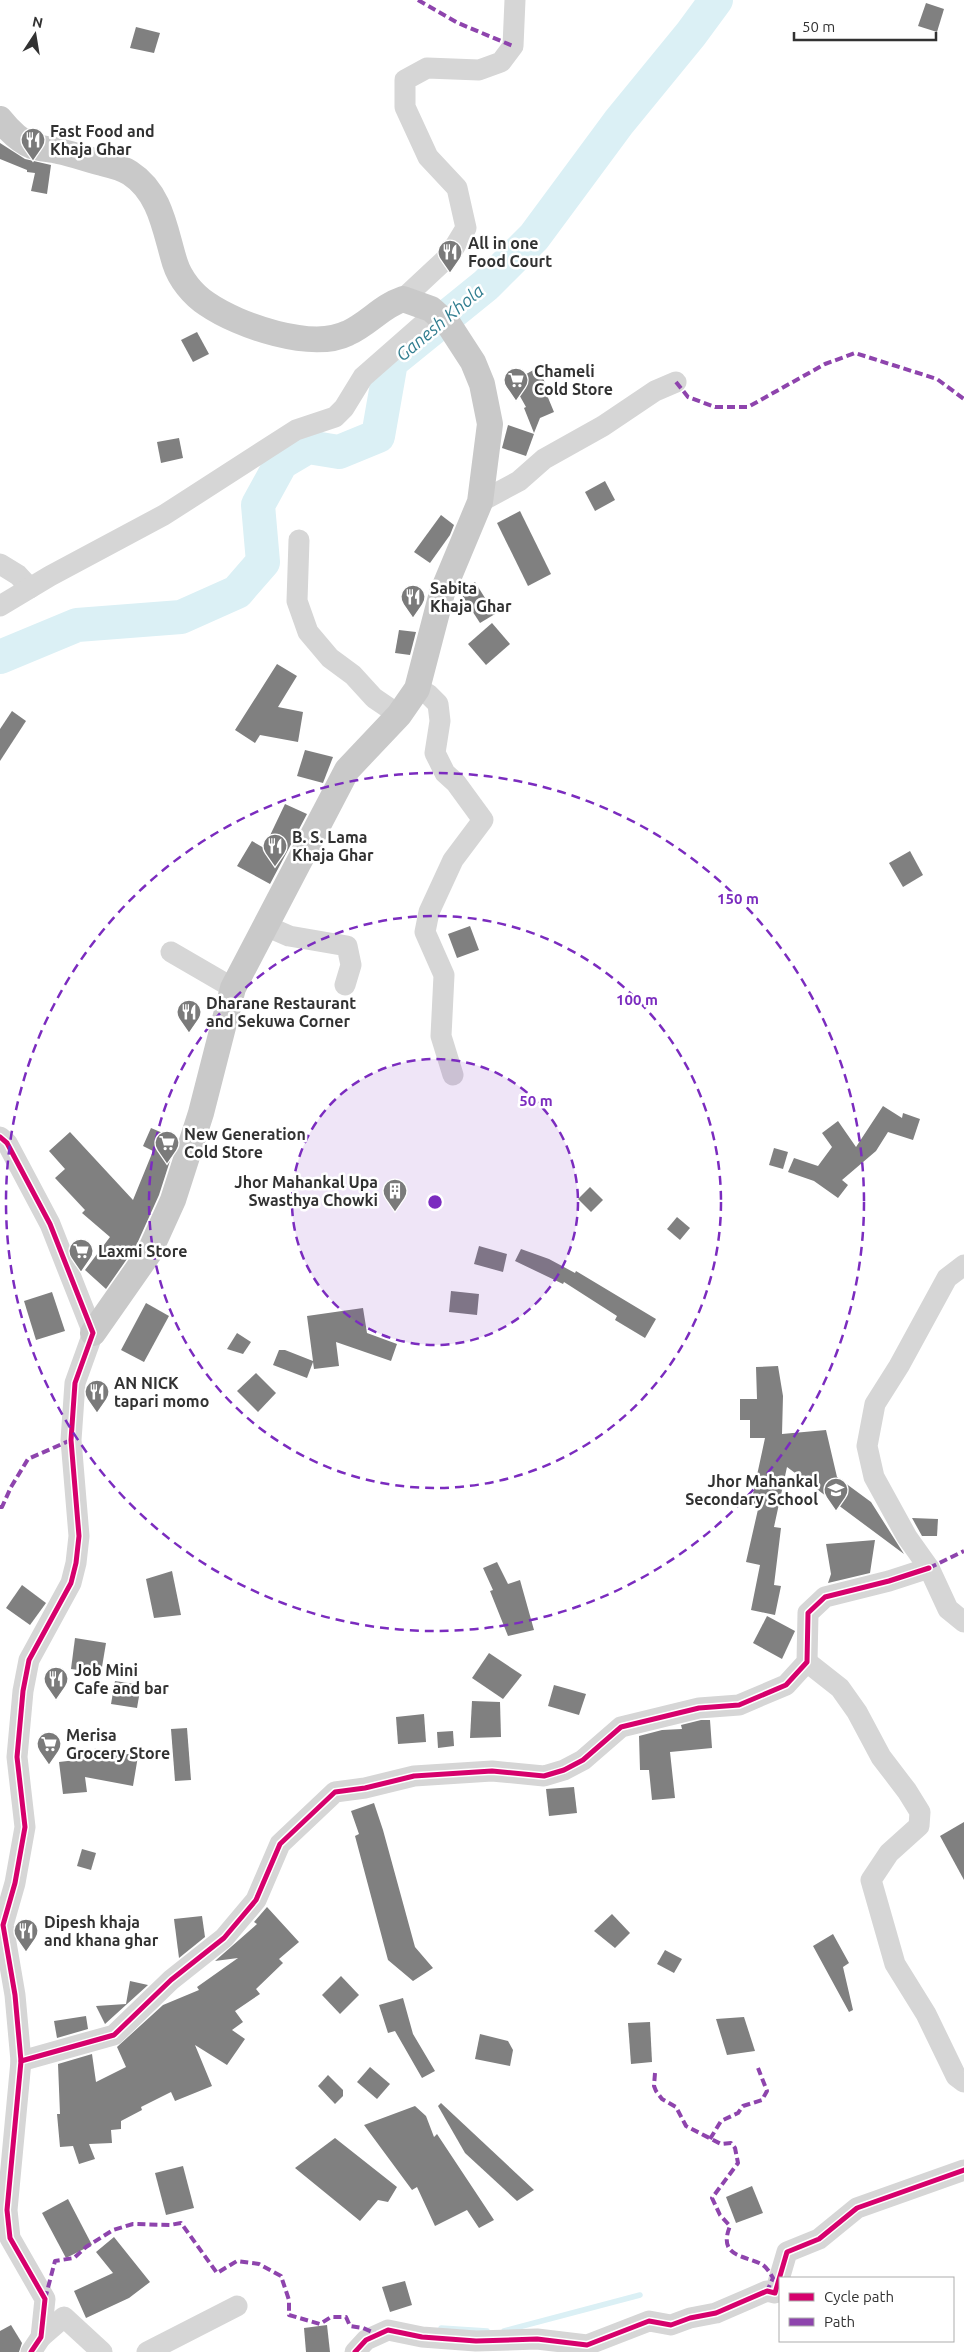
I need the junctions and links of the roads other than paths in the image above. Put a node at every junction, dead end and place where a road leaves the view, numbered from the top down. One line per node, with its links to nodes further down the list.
1 (515, 0): 3 (street)
2 (0, 119): 3 (main road)
3 (403, 299): 4 (main road)
4 (443, 318): 6 (main road); 9 (street)
5 (676, 382): 6 (street)
6 (480, 502): 11 (main road)
7 (299, 540): 12 (street)
8 (0, 564): 9 (street)
9 (30, 588): 10 (street)
10 (0, 606)
11 (417, 689): 12 (main road); 17 (street)
12 (399, 715): 13 (main road)
13 (266, 926): 15 (street); 16 (main road)
14 (171, 952): 16 (street)
15 (346, 985)
16 (233, 988): 20 (main road)
17 (454, 1076)
18 (0, 1137): 20 (street)
19 (964, 1265): 21 (street)
20 (93, 1333): 24 (street)
21 (929, 1568): 22 (street); 23 (street)
22 (964, 1622)
23 (807, 1662): 25 (street); 26 (street)
24 (8, 1994): 25 (street)
25 (21, 2061): 27 (street)
26 (964, 2082)
27 (6, 2143): 32 (street)
28 (964, 2170): 29 (street)
29 (780, 2277)
30 (779, 2279): 35 (street)
31 (237, 2306): 34 (street)
32 (36, 2344): 33 (street)
33 (102, 2352)
34 (147, 2352)
35 (355, 2352)

